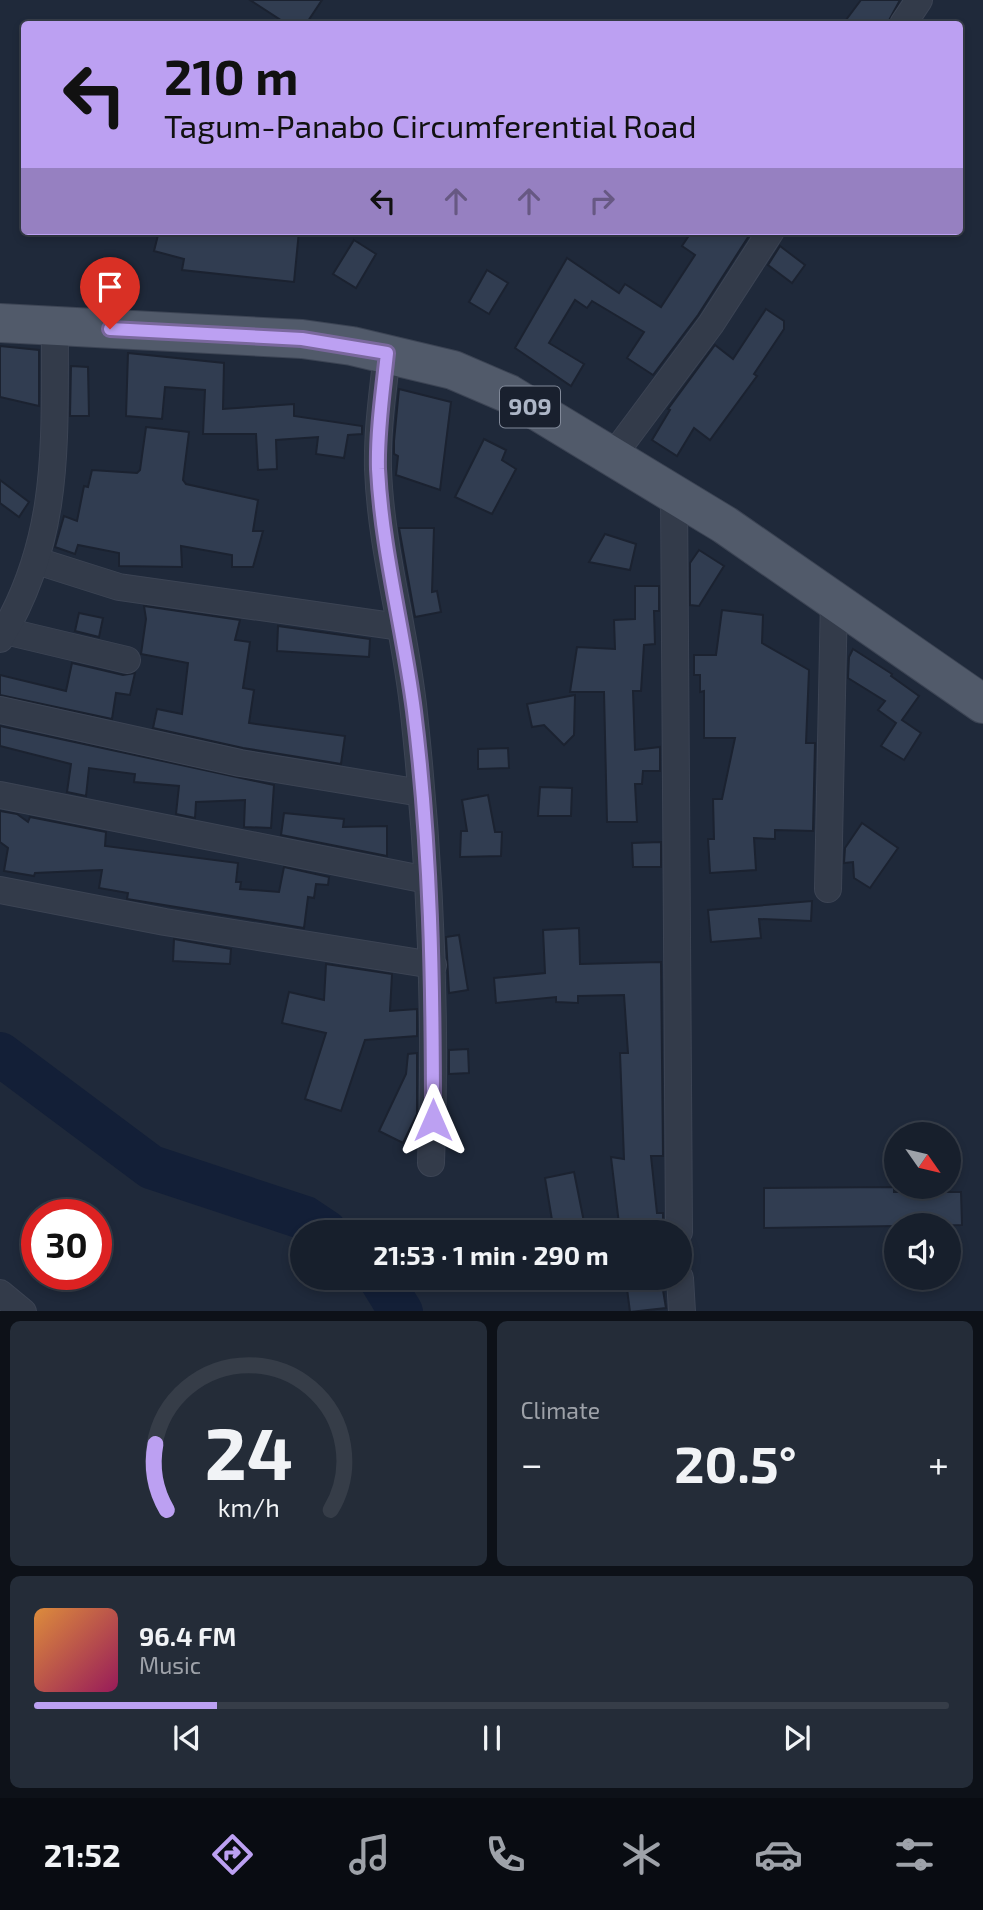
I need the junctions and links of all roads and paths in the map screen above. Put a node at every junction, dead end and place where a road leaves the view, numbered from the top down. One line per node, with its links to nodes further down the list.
1 (919, 0): 2 (street)
2 (905, 21)
3 (768, 235): 7 (street)
4 (0, 323): 5 (main road, 909)
5 (55, 326): 6 (main road, 909); 9 (street)
6 (387, 353): 7 (main road, 909); 11 (street)
7 (612, 457): 8 (main road, 909)
8 (674, 494): 10 (main road, 909); 23 (street)
9 (37, 561): 11 (street); 12 (street)
10 (834, 598): 14 (main road, 909); 19 (street)
11 (400, 627): 16 (street)
12 (2, 635): 13 (street)
13 (128, 660)
14 (983, 704)
15 (0, 710): 16 (street)
16 (421, 793): 18 (street)
17 (0, 795): 18 (street)
18 (427, 880): 21 (street)
19 (828, 889)
20 (0, 890): 21 (street)
21 (433, 965): 22 (street)
22 (431, 1163)
23 (679, 1220)
24 (681, 1290): 27 (street)
25 (0, 1293): 26 (street)
26 (23, 1311)
27 (682, 1311)

